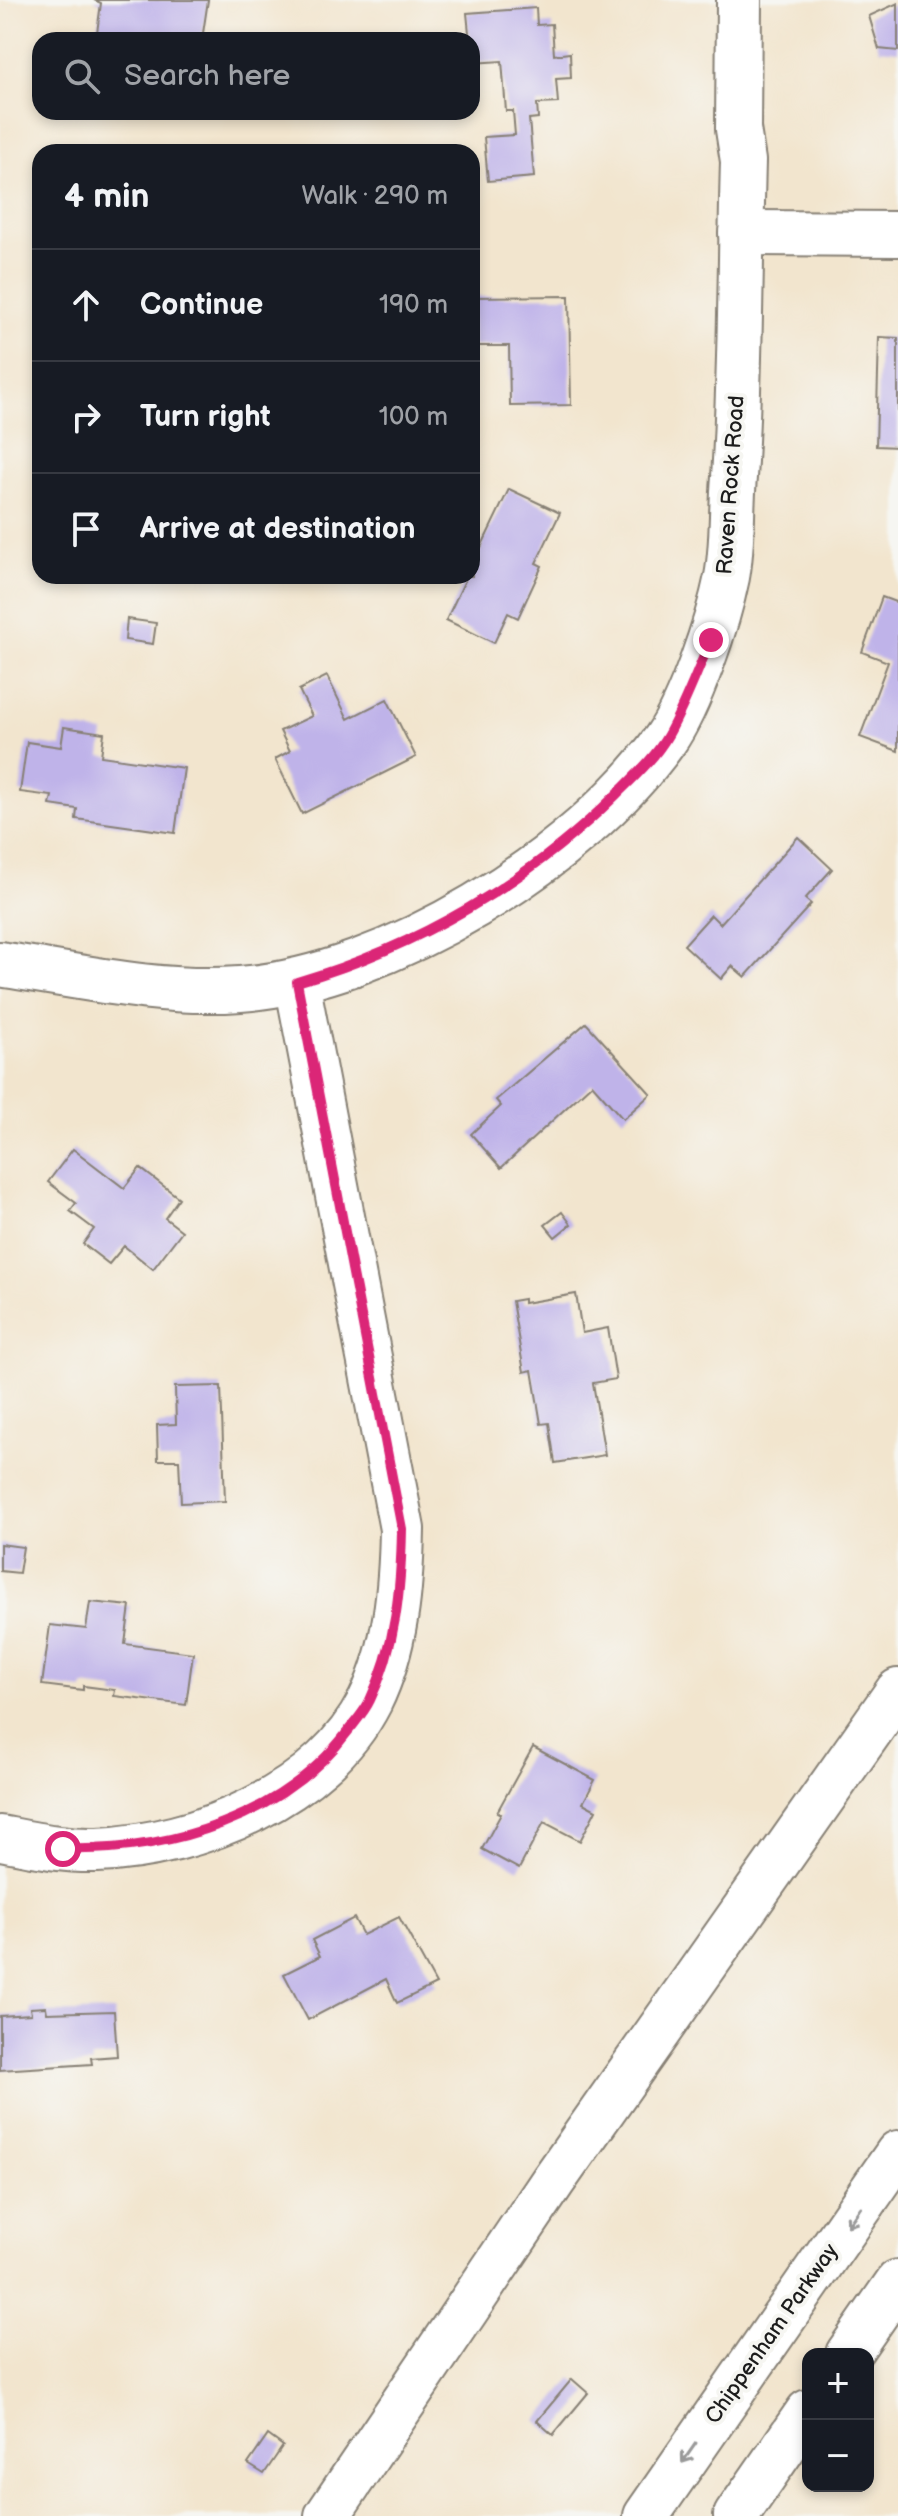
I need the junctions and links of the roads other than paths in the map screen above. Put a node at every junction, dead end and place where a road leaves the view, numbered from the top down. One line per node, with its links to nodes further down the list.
1 (739, 0): 2 (main road, Raven Rock Road)
2 (741, 233): 3 (main road); 5 (main road, Raven Rock Road)
3 (898, 234)
4 (0, 964): 5 (main road, Raven Rock Road)
5 (297, 982): 7 (main road)
6 (898, 1691): 12 (main road)
7 (0, 1838)
8 (898, 2153): 13 (main road, Chippenham Parkway, one-way to 13)
9 (898, 2282): 10 (main road)
10 (852, 2348)
11 (802, 2420): 14 (main road)
12 (327, 2516)
13 (646, 2516)
14 (736, 2516)

